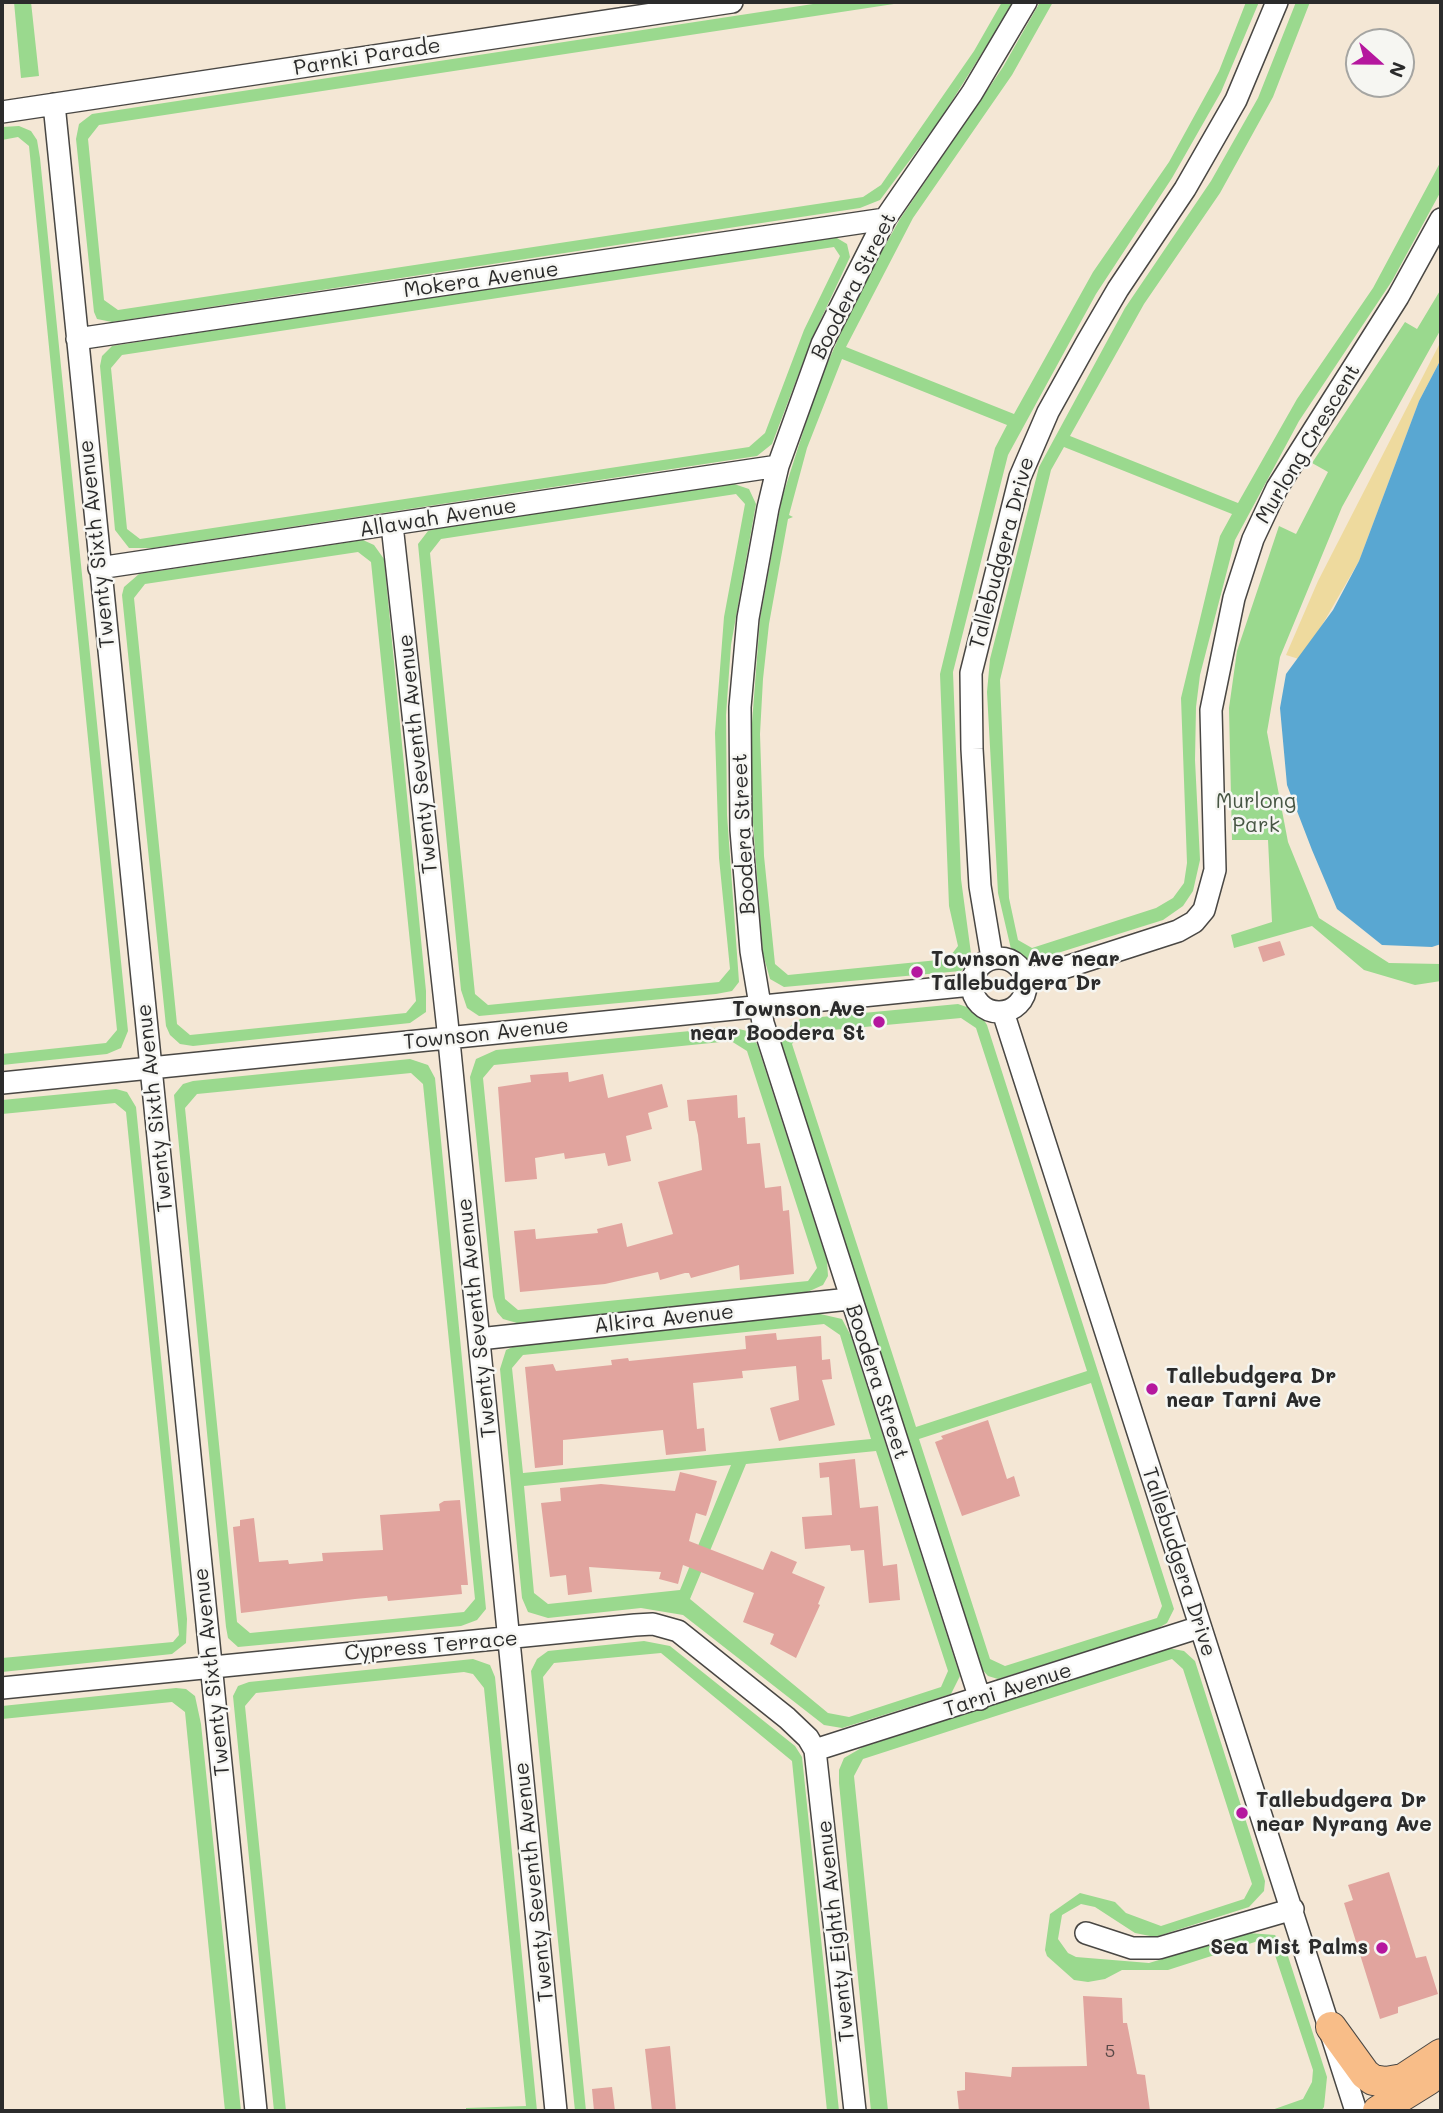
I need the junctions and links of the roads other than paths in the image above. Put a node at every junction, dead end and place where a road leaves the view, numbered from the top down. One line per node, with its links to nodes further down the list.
1 (732, 2): 4 (street, Parnki Parade)
2 (1026, 2): 6 (street, Boodera Street)
3 (1277, 2): 12 (street, Tallebudgera Drive)
4 (54, 104): 5 (street, Parnki Parade); 8 (street, Twenty Sixth Avenue)
5 (2, 112)
6 (885, 219): 8 (street, Mokera Avenue); 9 (street, Boodera Street)
7 (1441, 219): 13 (street, Murlong Crescent)
8 (77, 339): 11 (street, Twenty Sixth Avenue)
9 (778, 466): 10 (street, Allawah Avenue); 15 (street, Boodera Street)
10 (392, 525): 11 (street, Allawah Avenue); 17 (street, Twenty Seventh Avenue)
11 (99, 568): 18 (street, Twenty Sixth Avenue)
12 (992, 958): 13 (street); 14 (street)
13 (1026, 980): 16 (street)
14 (971, 985): 15 (street, Townson Avenue); 16 (street)
15 (759, 1006): 17 (street, Townson Avenue); 20 (street, Boodera Street)
16 (1003, 1012): 22 (street, Tallebudgera Drive)
17 (449, 1038): 18 (street, Townson Avenue); 21 (street, Twenty Seventh Avenue)
18 (151, 1069): 19 (street, Townson Avenue); 24 (street, Twenty Sixth Avenue)
19 (2, 1083)
20 (849, 1299): 21 (street, Alkira Avenue); 26 (street, Boodera Street)
21 (479, 1339): 23 (street, Twenty Seventh Avenue)
22 (1200, 1627): 26 (street, Tarni Avenue); 28 (street, Tallebudgera Drive)
23 (510, 1639): 24 (street, Cypress Terrace); 27 (street, Cypress Terrace); 34 (street, Twenty Seventh Avenue)
24 (211, 1666): 25 (street, Cypress Terrace); 33 (street, Twenty Sixth Avenue)
25 (2, 1688)
26 (980, 1699): 27 (street, Tarni Avenue)
27 (815, 1750): 35 (street, Twenty Eighth Avenue)
28 (1293, 1909): 29 (street); 30 (street, Tallebudgera Drive)
29 (1086, 1933)
30 (1331, 2027): 31 (highway); 36 (street, Tallebudgera Drive)
31 (1441, 2054)
32 (1441, 2071): 37 (highway)
33 (256, 2111)
34 (556, 2111)
35 (855, 2111)
36 (1356, 2111)
37 (1378, 2111)

